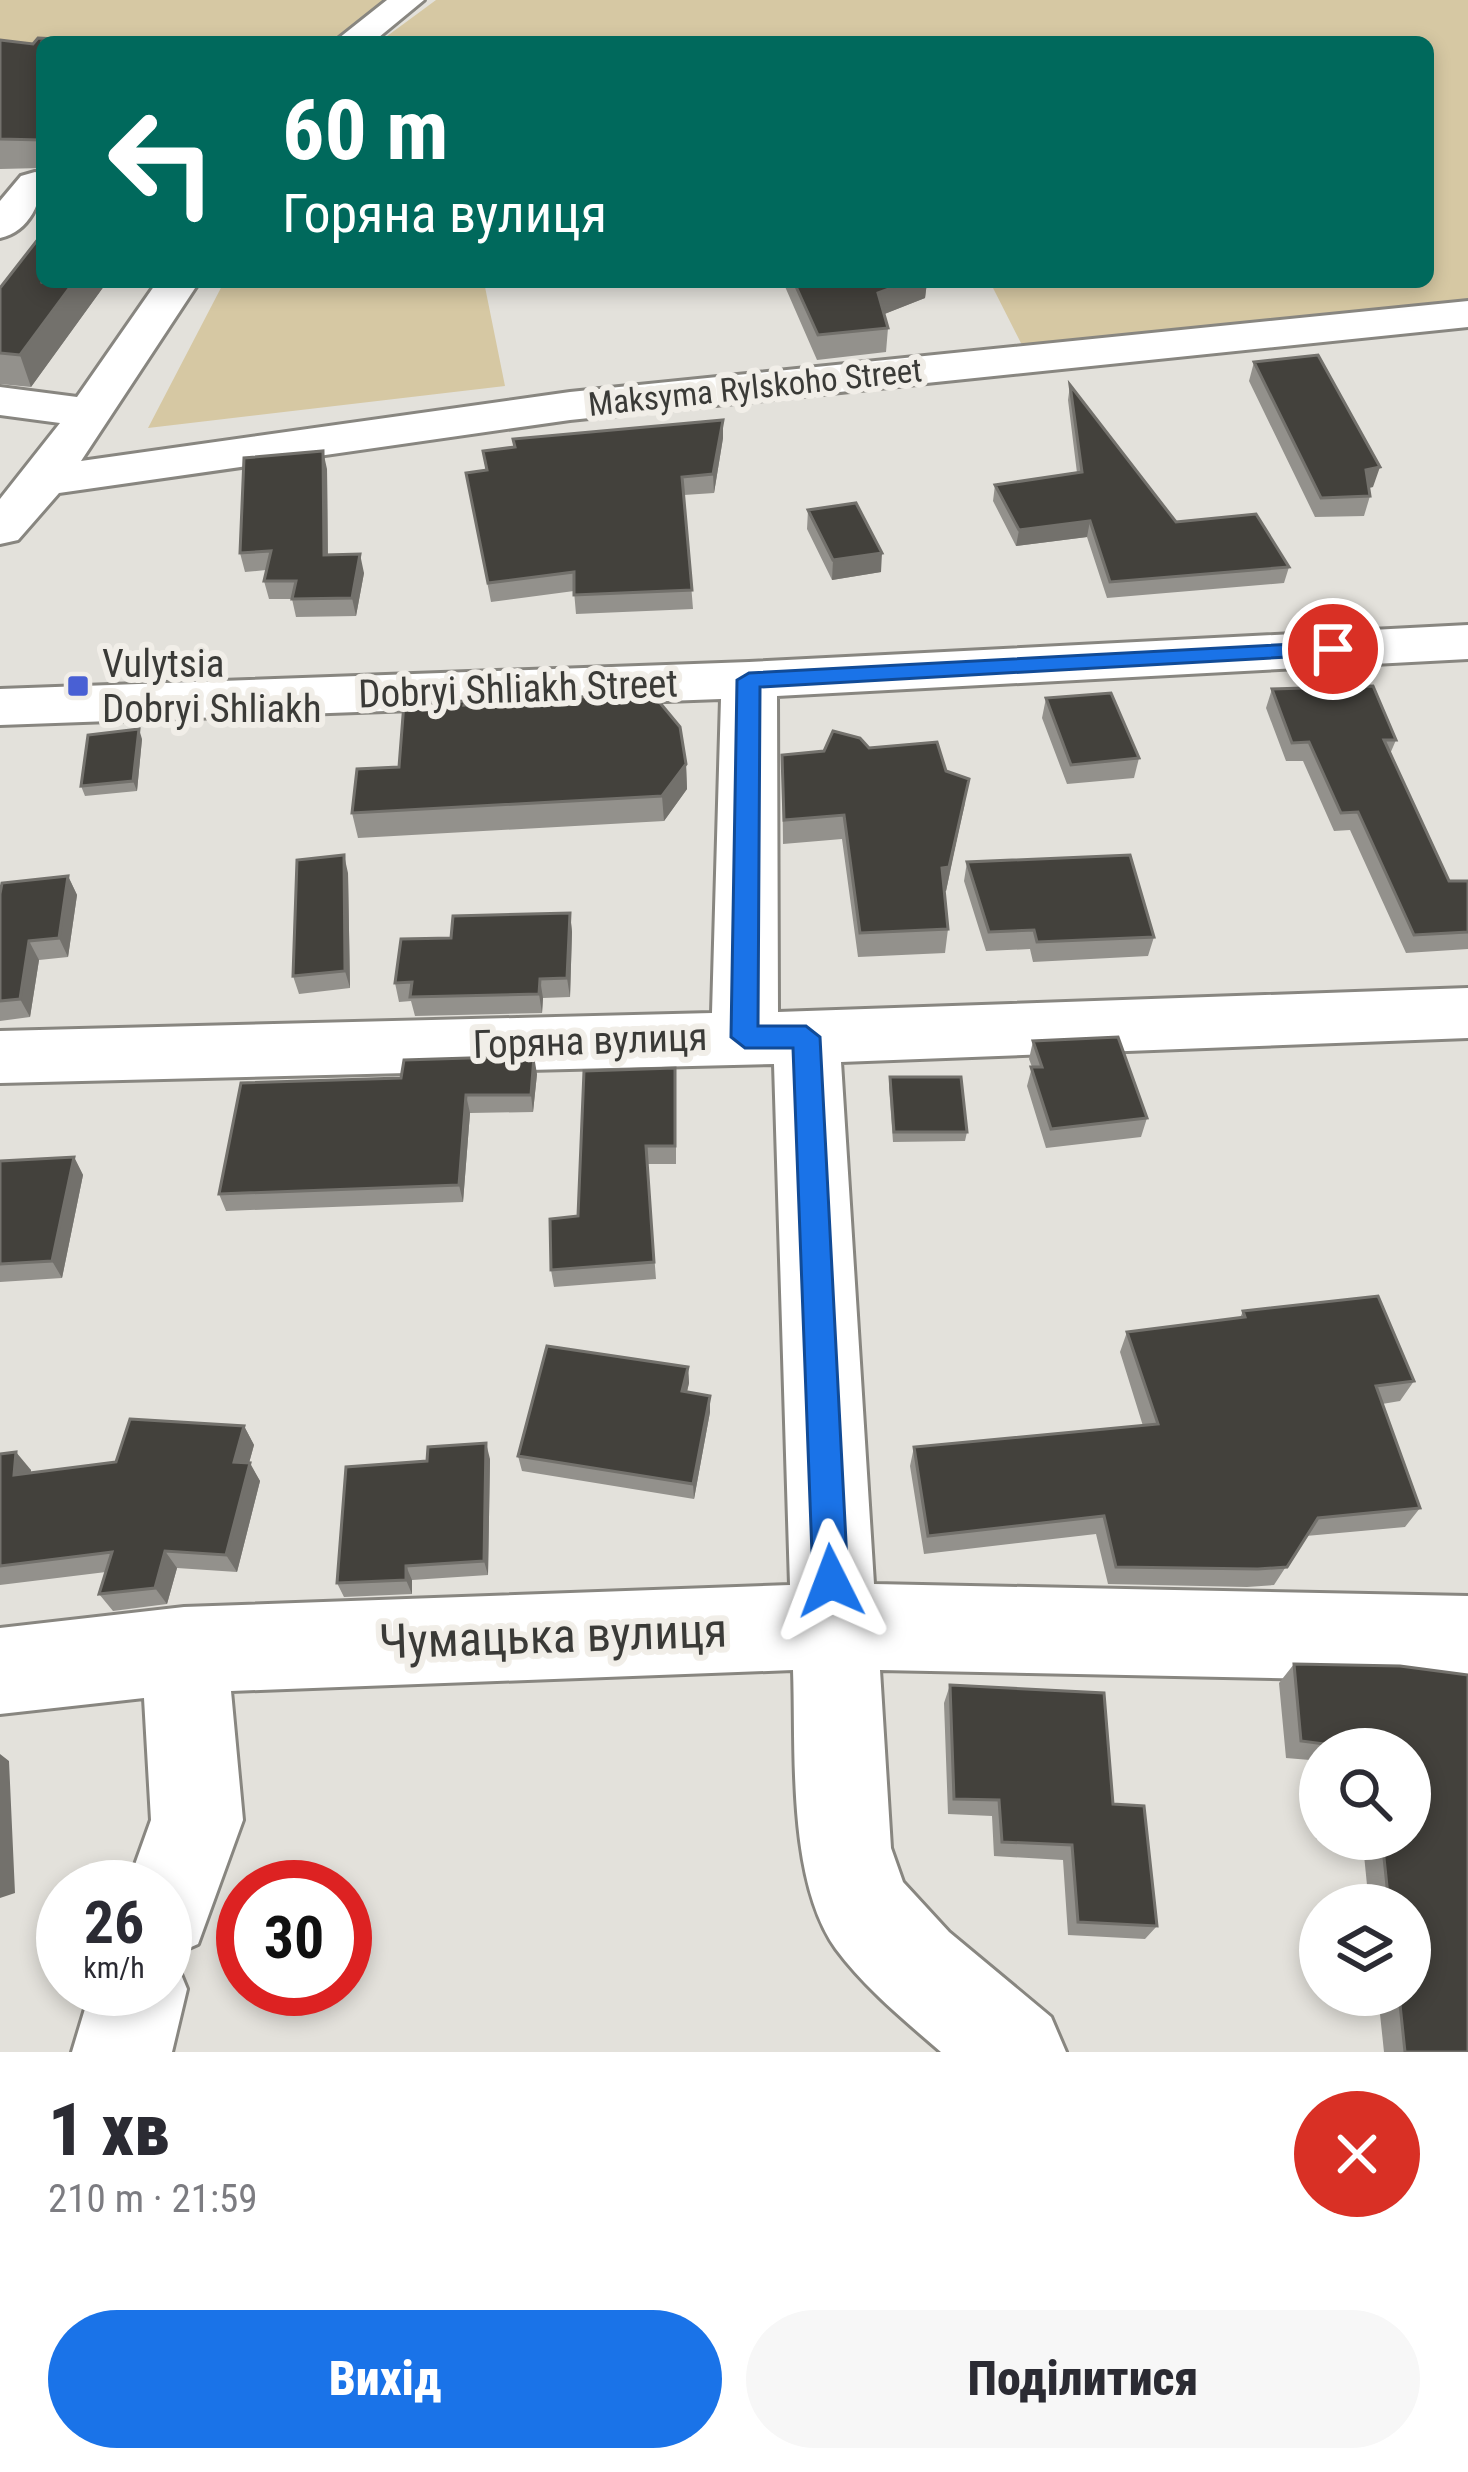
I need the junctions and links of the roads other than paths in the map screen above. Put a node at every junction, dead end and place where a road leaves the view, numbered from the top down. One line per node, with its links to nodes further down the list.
1 (408, 0): 2 (street)
2 (359, 36)
3 (26, 184): 4 (street)
4 (0, 226)
5 (174, 288): 8 (street)
6 (1468, 314): 9 (street, Maksyma Rylskoho Street)
7 (0, 401): 8 (street)
8 (90, 413): 9 (street)
9 (44, 481): 10 (street)
10 (0, 529)
11 (1468, 642): 12 (street, Dobryi Shliakh Street)
12 (749, 680): 13 (street, Dobryi Shliakh Street); 15 (street)
13 (0, 707)
14 (1468, 1012): 15 (street, Горяна вулиця)
15 (775, 1037): 16 (street, Горяна вулиця); 17 (street)
16 (0, 1057)
17 (833, 1626): 18 (street, Чумацька вулиця); 19 (street, Чумацька вулиця); 24 (street)
18 (1468, 1639)
19 (184, 1650): 20 (street, Чумацька вулиця); 21 (street)
20 (0, 1671)
21 (183, 1860)
22 (132, 2016): 23 (street)
23 (122, 2052)
24 (1016, 2052)

